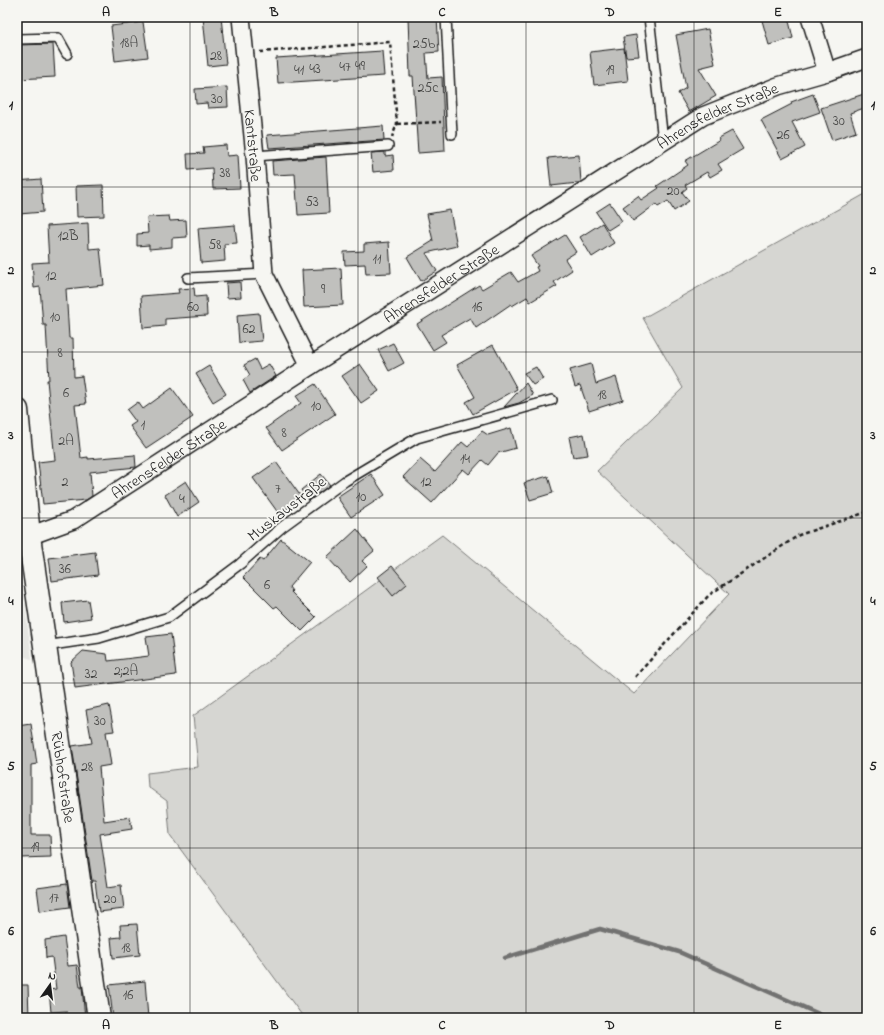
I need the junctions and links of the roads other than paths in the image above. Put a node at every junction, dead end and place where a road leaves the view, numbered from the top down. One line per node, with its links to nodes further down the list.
1 (241, 17): 12 (street, Kantstraße)
2 (446, 17): 9 (lane)
3 (649, 17): 10 (lane)
4 (810, 17): 8 (street)
5 (17, 39): 6 (lane)
6 (67, 54)
7 (867, 58): 8 (street, Ahrensfelder Straße)
8 (827, 72): 10 (street, Ahrensfelder Straße)
9 (452, 134)
10 (663, 141): 15 (street, Ahrensfelder Straße)
11 (388, 146): 12 (lane)
12 (255, 156): 13 (street, Kantstraße)
13 (264, 274): 14 (lane); 15 (street, Kantstraße)
14 (188, 278)
15 (310, 366): 18 (street, Ahrensfelder Straße)
16 (552, 400): 19 (lane, Muskaustraße)
17 (17, 410): 18 (street, Rübhofstraße)
18 (23, 534): 19 (street, Rübhofstraße)
19 (45, 646): 20 (street, Rübhofstraße)
20 (99, 1018)

